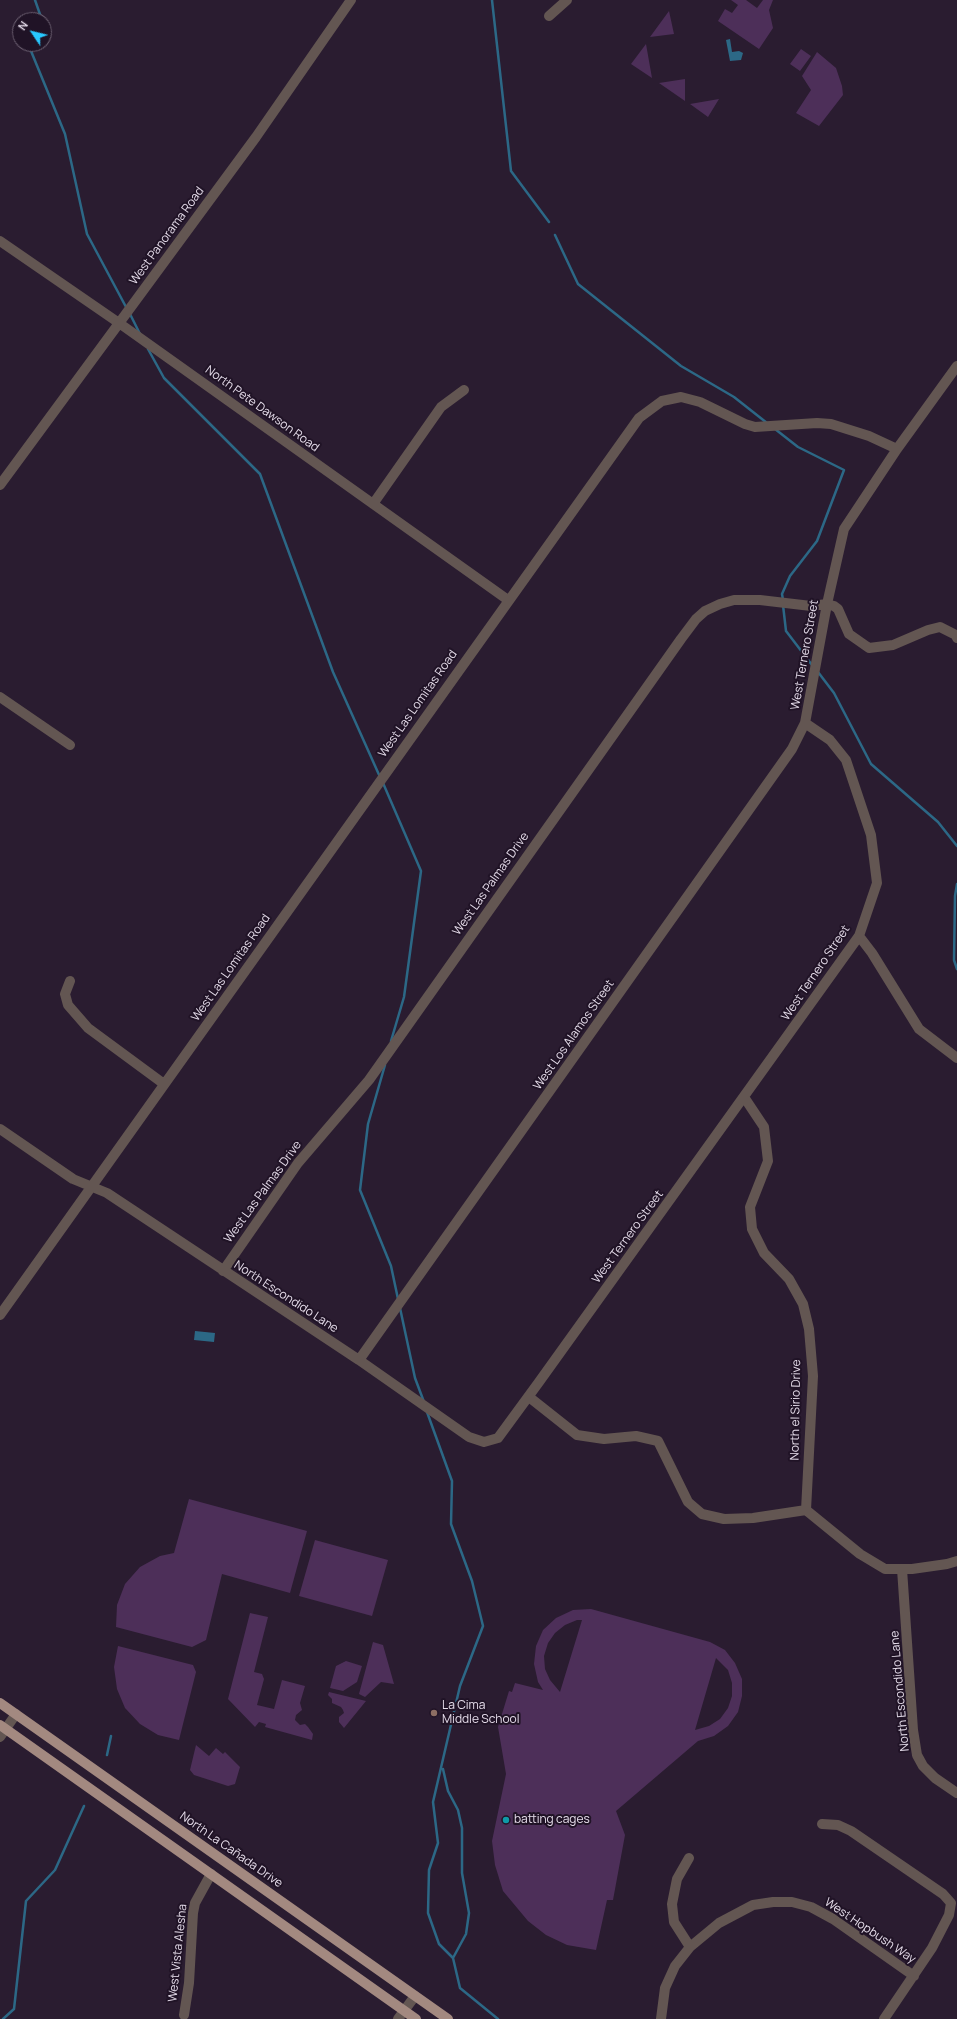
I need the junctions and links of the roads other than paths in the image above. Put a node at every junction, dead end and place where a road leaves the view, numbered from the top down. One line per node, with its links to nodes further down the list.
1 (351, 0): 5 (street, West Panorama Road)
2 (567, 0): 3 (street)
3 (549, 16)
4 (0, 241): 5 (street, North Pete Dawson Road)
5 (120, 323): 9 (street, West Panorama Road); 10 (street, North Pete Dawson Road)
6 (957, 366): 8 (street)
7 (464, 390): 10 (street)
8 (897, 449): 11 (street, West Las Lomitas Road); 12 (street, West Ternero Street)
9 (0, 485)
10 (373, 504): 11 (street, North Pete Dawson Road)
11 (508, 600): 20 (street, West Las Lomitas Road)
12 (827, 604): 13 (street); 15 (street, West Ternero Street); 24 (street, West Las Palmas Drive)
13 (957, 638)
14 (0, 697): 16 (street)
15 (805, 723): 17 (street, West Ternero Street); 26 (street, West Los Alamos Street)
16 (70, 745)
17 (859, 936): 19 (street); 21 (street, West Ternero Street)
18 (70, 981): 20 (street)
19 (957, 1058)
20 (164, 1084): 23 (street, West Las Lomitas Road)
21 (744, 1097): 27 (street, West Ternero Street); 29 (street, North el Sirio Drive)
22 (0, 1129): 23 (street, North Escondido Lane)
23 (92, 1187): 24 (street, North Escondido Lane); 25 (street, West Las Lomitas Road)
24 (223, 1271): 26 (street, North Escondido Lane)
25 (0, 1315)
26 (359, 1360): 28 (street, North Escondido Lane)
27 (529, 1397): 28 (street, West Ternero Street); 29 (street)
28 (498, 1438)
29 (806, 1510): 31 (street)
30 (957, 1561): 31 (street)
31 (899, 1570): 35 (street, North Escondido Lane)
32 (0, 1703): 33 (main road, North La Cañada Drive)
33 (16, 1714): 34 (street); 42 (main road, North La Cañada Drive)
34 (2, 1730): 38 (main road)
35 (957, 1793)
36 (822, 1824): 39 (street)
37 (689, 1858): 40 (street)
38 (210, 1874): 43 (street, West Vista Alesha); 44 (main road)
39 (953, 1904): 41 (street)
40 (690, 1947): 41 (street, West Hopbush Way); 47 (street, West Hopbush Way)
41 (914, 1976): 48 (street)
42 (415, 1996): 44 (street); 46 (main road, North La Cañada Drive)
43 (184, 2015)
44 (401, 2015): 45 (main road)
45 (416, 2019)
46 (448, 2019)
47 (662, 2019)
48 (884, 2019)

